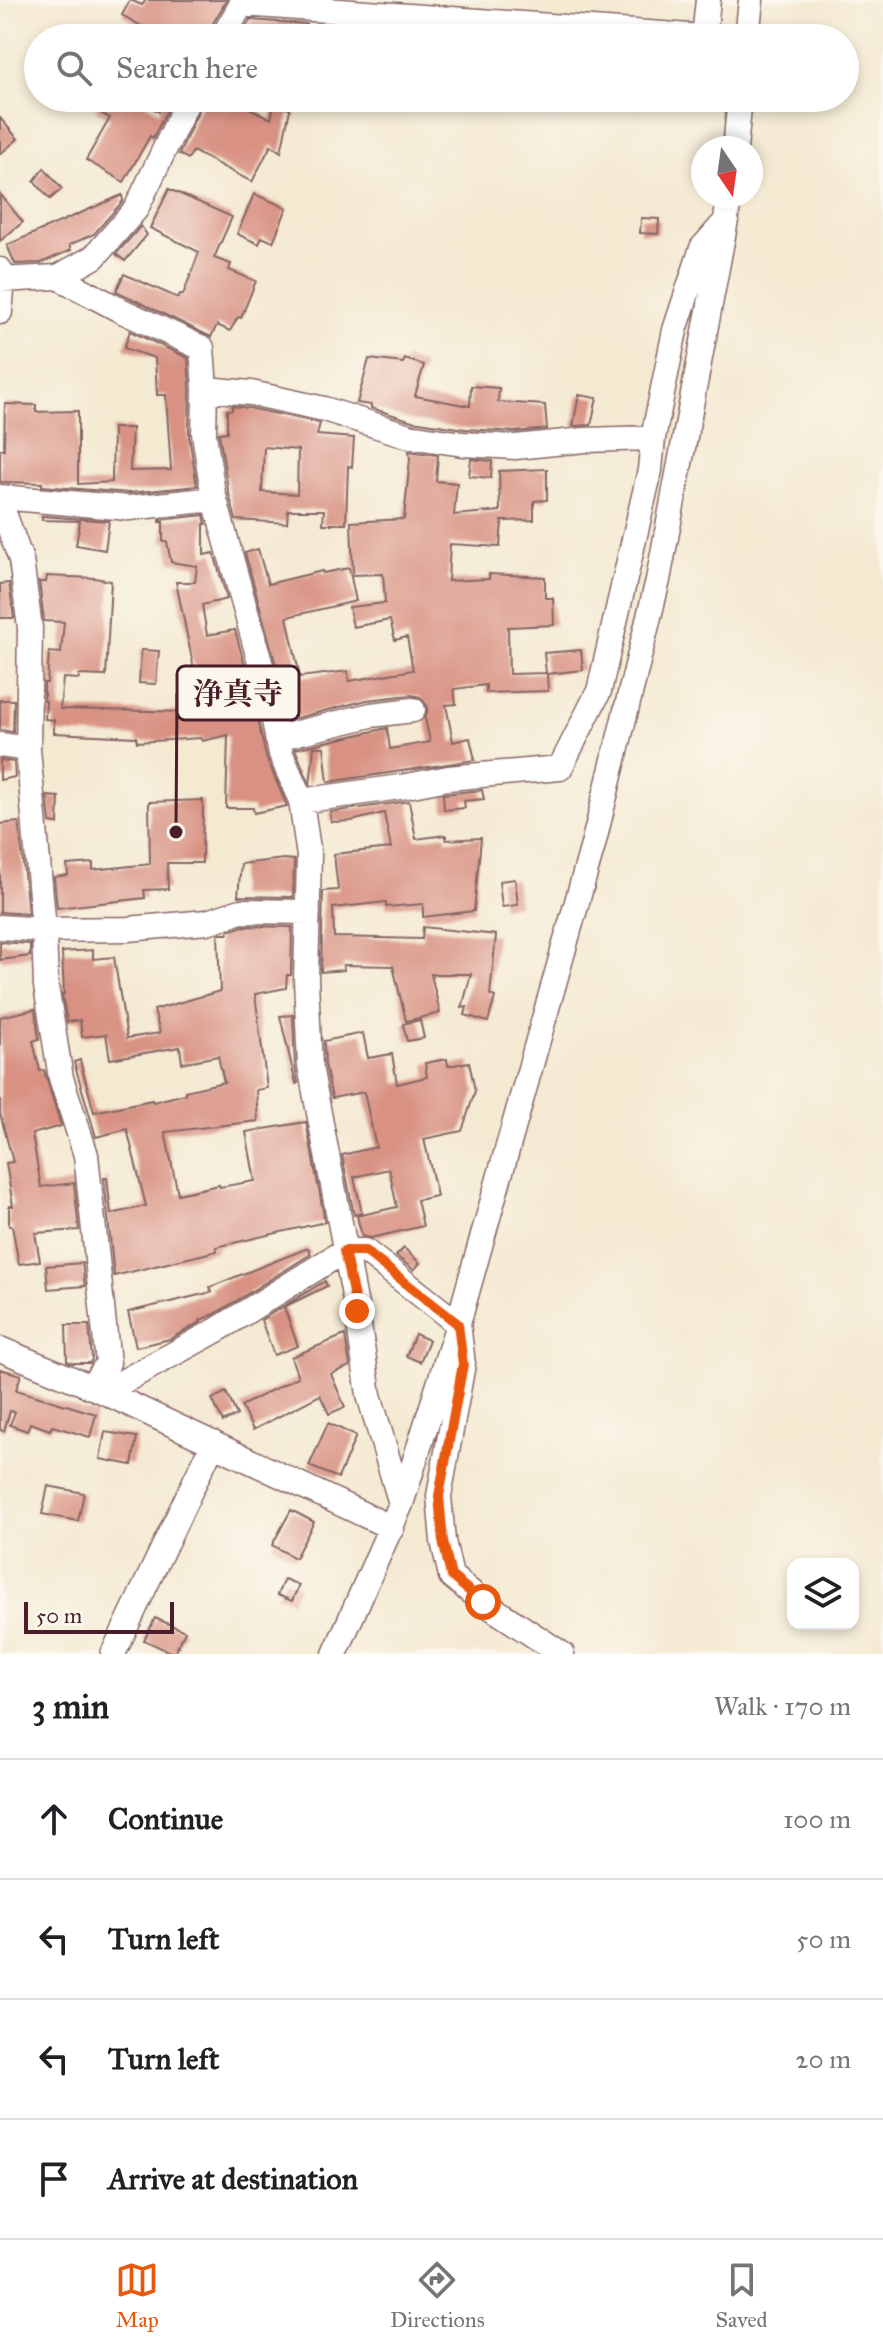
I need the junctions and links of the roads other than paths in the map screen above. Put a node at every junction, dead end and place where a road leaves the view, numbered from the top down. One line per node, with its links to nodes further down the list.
1 (708, 0): 6 (street)
2 (751, 0): 7 (street)
3 (242, 2): 4 (street); 5 (street)
4 (230, 24)
5 (532, 24)
6 (705, 24)
7 (748, 24)
8 (182, 112): 13 (street)
9 (739, 112): 10 (street)
10 (736, 136)
11 (728, 208): 16 (street); 28 (street)
12 (1, 277): 13 (street); 14 (street)
13 (58, 277): 15 (street)
14 (0, 312)
15 (205, 389): 16 (street); 17 (street)
16 (653, 438): 23 (street)
17 (215, 499): 18 (street); 20 (street)
18 (0, 500): 22 (street)
19 (413, 710): 20 (street)
20 (277, 738): 23 (street)
21 (0, 745): 22 (street)
22 (28, 749): 26 (street)
23 (301, 801): 24 (street)
24 (308, 912): 26 (street); 27 (street)
25 (0, 927): 26 (street)
26 (44, 930): 30 (street)
27 (344, 1251): 28 (street); 30 (street); 32 (street)
28 (458, 1324): 32 (street); 36 (street)
29 (0, 1349): 30 (street)
30 (98, 1389): 31 (street)
31 (213, 1443): 33 (street); 34 (street)
32 (401, 1504): 33 (street)
33 (392, 1528): 35 (street)
34 (113, 1654)
35 (335, 1654)
36 (562, 1654)

